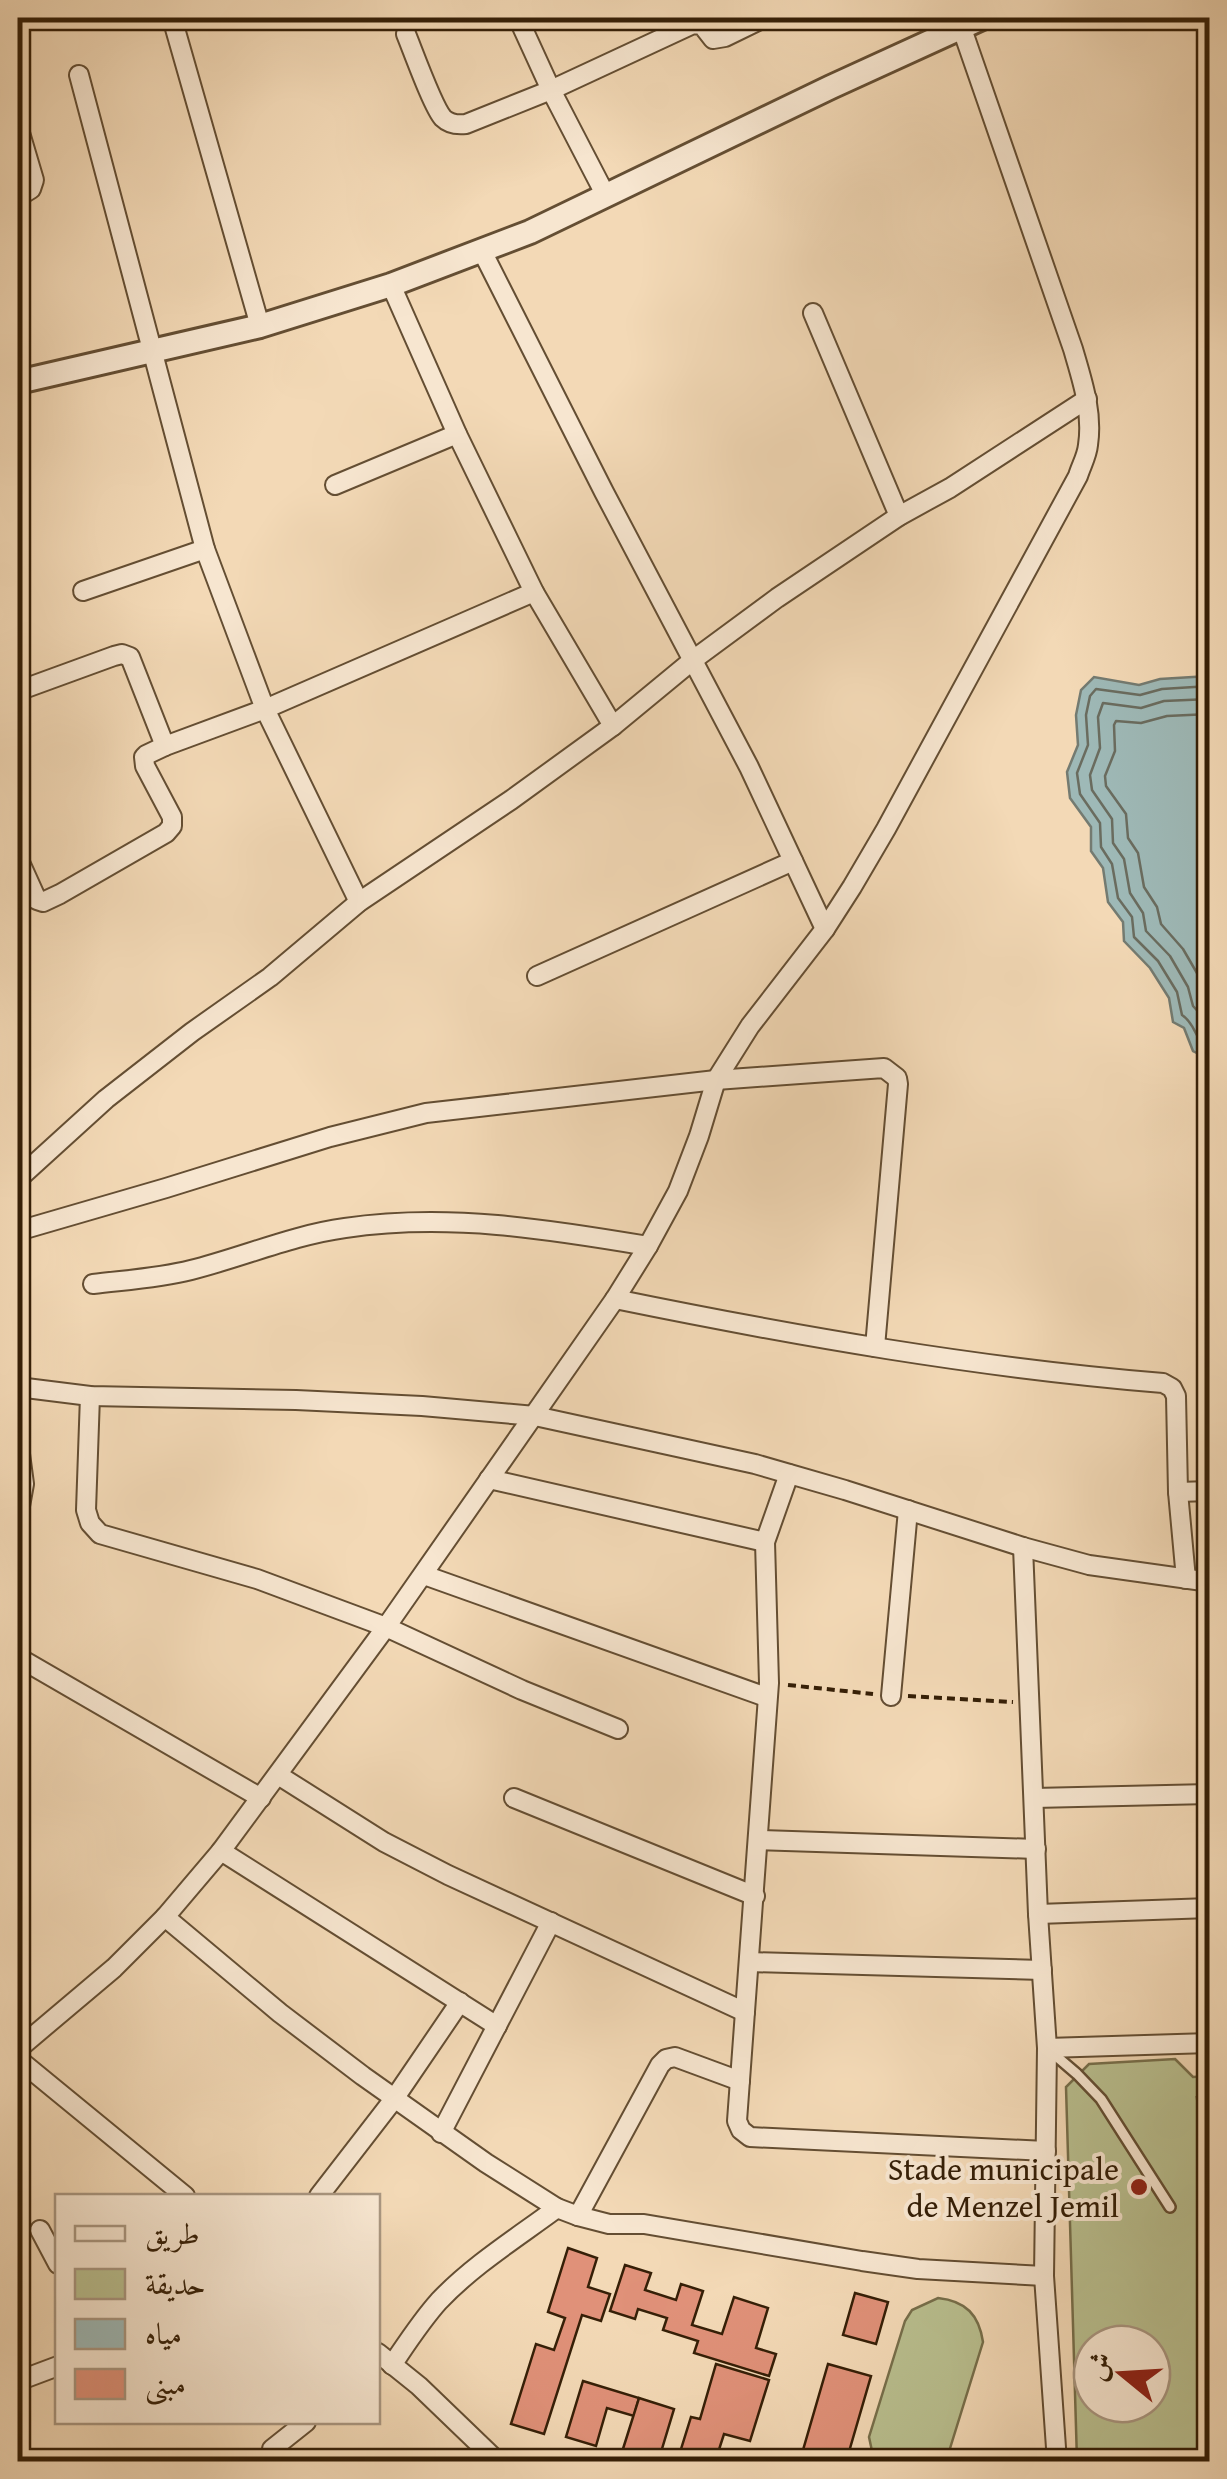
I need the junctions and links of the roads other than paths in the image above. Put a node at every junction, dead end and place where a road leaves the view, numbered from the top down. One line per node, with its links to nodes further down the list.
1 (172, 18): 14 (street)
2 (518, 18): 7 (street)
3 (764, 18): 7 (street)
4 (966, 20): 9 (street); 17 (street)
5 (406, 34): 7 (street)
6 (79, 75): 15 (street)
7 (551, 90): 9 (street)
8 (18, 126): 10 (street)
9 (606, 196): 11 (street)
10 (18, 197)
11 (482, 251): 12 (street); 24 (street)
12 (392, 285): 14 (street); 18 (street)
13 (813, 313): 20 (street)
14 (260, 326): 15 (street)
15 (151, 350): 16 (street); 21 (street)
16 (18, 382)
17 (1087, 399): 20 (street); 32 (street)
18 (457, 434): 19 (street); 23 (street)
19 (335, 485)
20 (899, 516): 24 (street)
21 (205, 548): 22 (street); 26 (street)
22 (82, 591)
23 (534, 592): 26 (street); 27 (street)
24 (693, 660): 27 (street); 30 (street)
25 (18, 691): 28 (street)
26 (265, 708): 28 (street); 31 (street)
27 (613, 726): 31 (street)
28 (165, 746): 29 (street)
29 (18, 858)
30 (793, 860): 32 (street); 33 (street)
31 (359, 902): 35 (street)
32 (825, 928): 34 (street)
33 (537, 976)
34 (716, 1080): 36 (street); 37 (street); 40 (street)
35 (18, 1179)
36 (18, 1231)
37 (648, 1246): 38 (street); 39 (street)
38 (94, 1284)
39 (615, 1299): 40 (street); 43 (street)
40 (875, 1346): 48 (street)
41 (18, 1386): 42 (street)
42 (90, 1396): 43 (street); 56 (street)
43 (535, 1416): 45 (street); 46 (street)
44 (18, 1439): 50 (street)
45 (788, 1474): 49 (street); 51 (street)
46 (490, 1480): 51 (street); 53 (street)
47 (1210, 1491): 48 (street)
48 (1178, 1492): 54 (street)
49 (908, 1510): 52 (street); 59 (street)
50 (18, 1517)
51 (765, 1542): 58 (street)
52 (1022, 1547): 54 (street); 65 (street)
53 (424, 1575): 56 (street); 58 (street)
54 (1186, 1579): 55 (street)
55 (1210, 1582)
56 (386, 1628): 60 (street); 61 (street)
57 (18, 1662): 63 (street)
58 (766, 1696): 66 (street)
59 (891, 1696)
60 (618, 1729)
61 (278, 1775): 63 (street); 73 (street)
62 (1210, 1794): 65 (street)
63 (262, 1798): 68 (street)
64 (514, 1798): 69 (street)
65 (1034, 1798): 67 (street)
66 (758, 1840): 67 (street); 69 (street)
67 (1036, 1849): 71 (street)
68 (221, 1851): 72 (street); 76 (street)
69 (755, 1896): 74 (street)
70 (1210, 1908): 71 (street)
71 (1038, 1914): 75 (street)
72 (165, 1917): 81 (street); 84 (street)
73 (551, 1922): 77 (street); 78 (street)
74 (750, 1962): 75 (street); 77 (street)
75 (1042, 1970): 80 (street)
76 (460, 2002): 78 (street); 84 (street)
77 (745, 2012): 83 (street)
78 (497, 2026): 85 (street)
79 (1210, 2042): 80 (street)
80 (1047, 2048): 86 (street); 89 (lane)
81 (18, 2049)
82 (18, 2059): 87 (street)
83 (740, 2081): 86 (street); 91 (street)
84 (394, 2099): 85 (street); 88 (street)
85 (442, 2133): 90 (street)
86 (1046, 2151): 94 (street)
87 (184, 2194)
88 (321, 2194)
89 (1170, 2207)
90 (557, 2208): 91 (street); 95 (street)
91 (578, 2216): 94 (street)
92 (40, 2230): 93 (street)
93 (55, 2258)
94 (1044, 2276): 105 (street)
95 (383, 2361): 100 (street)
96 (55, 2367): 97 (street)
97 (18, 2380)
98 (303, 2424): 99 (street)
99 (272, 2448)
100 (483, 2448): 103 (street); 104 (street)
101 (18, 2450): 102 (street)
102 (22, 2462)
103 (468, 2462)
104 (498, 2462)
105 (1058, 2462)

